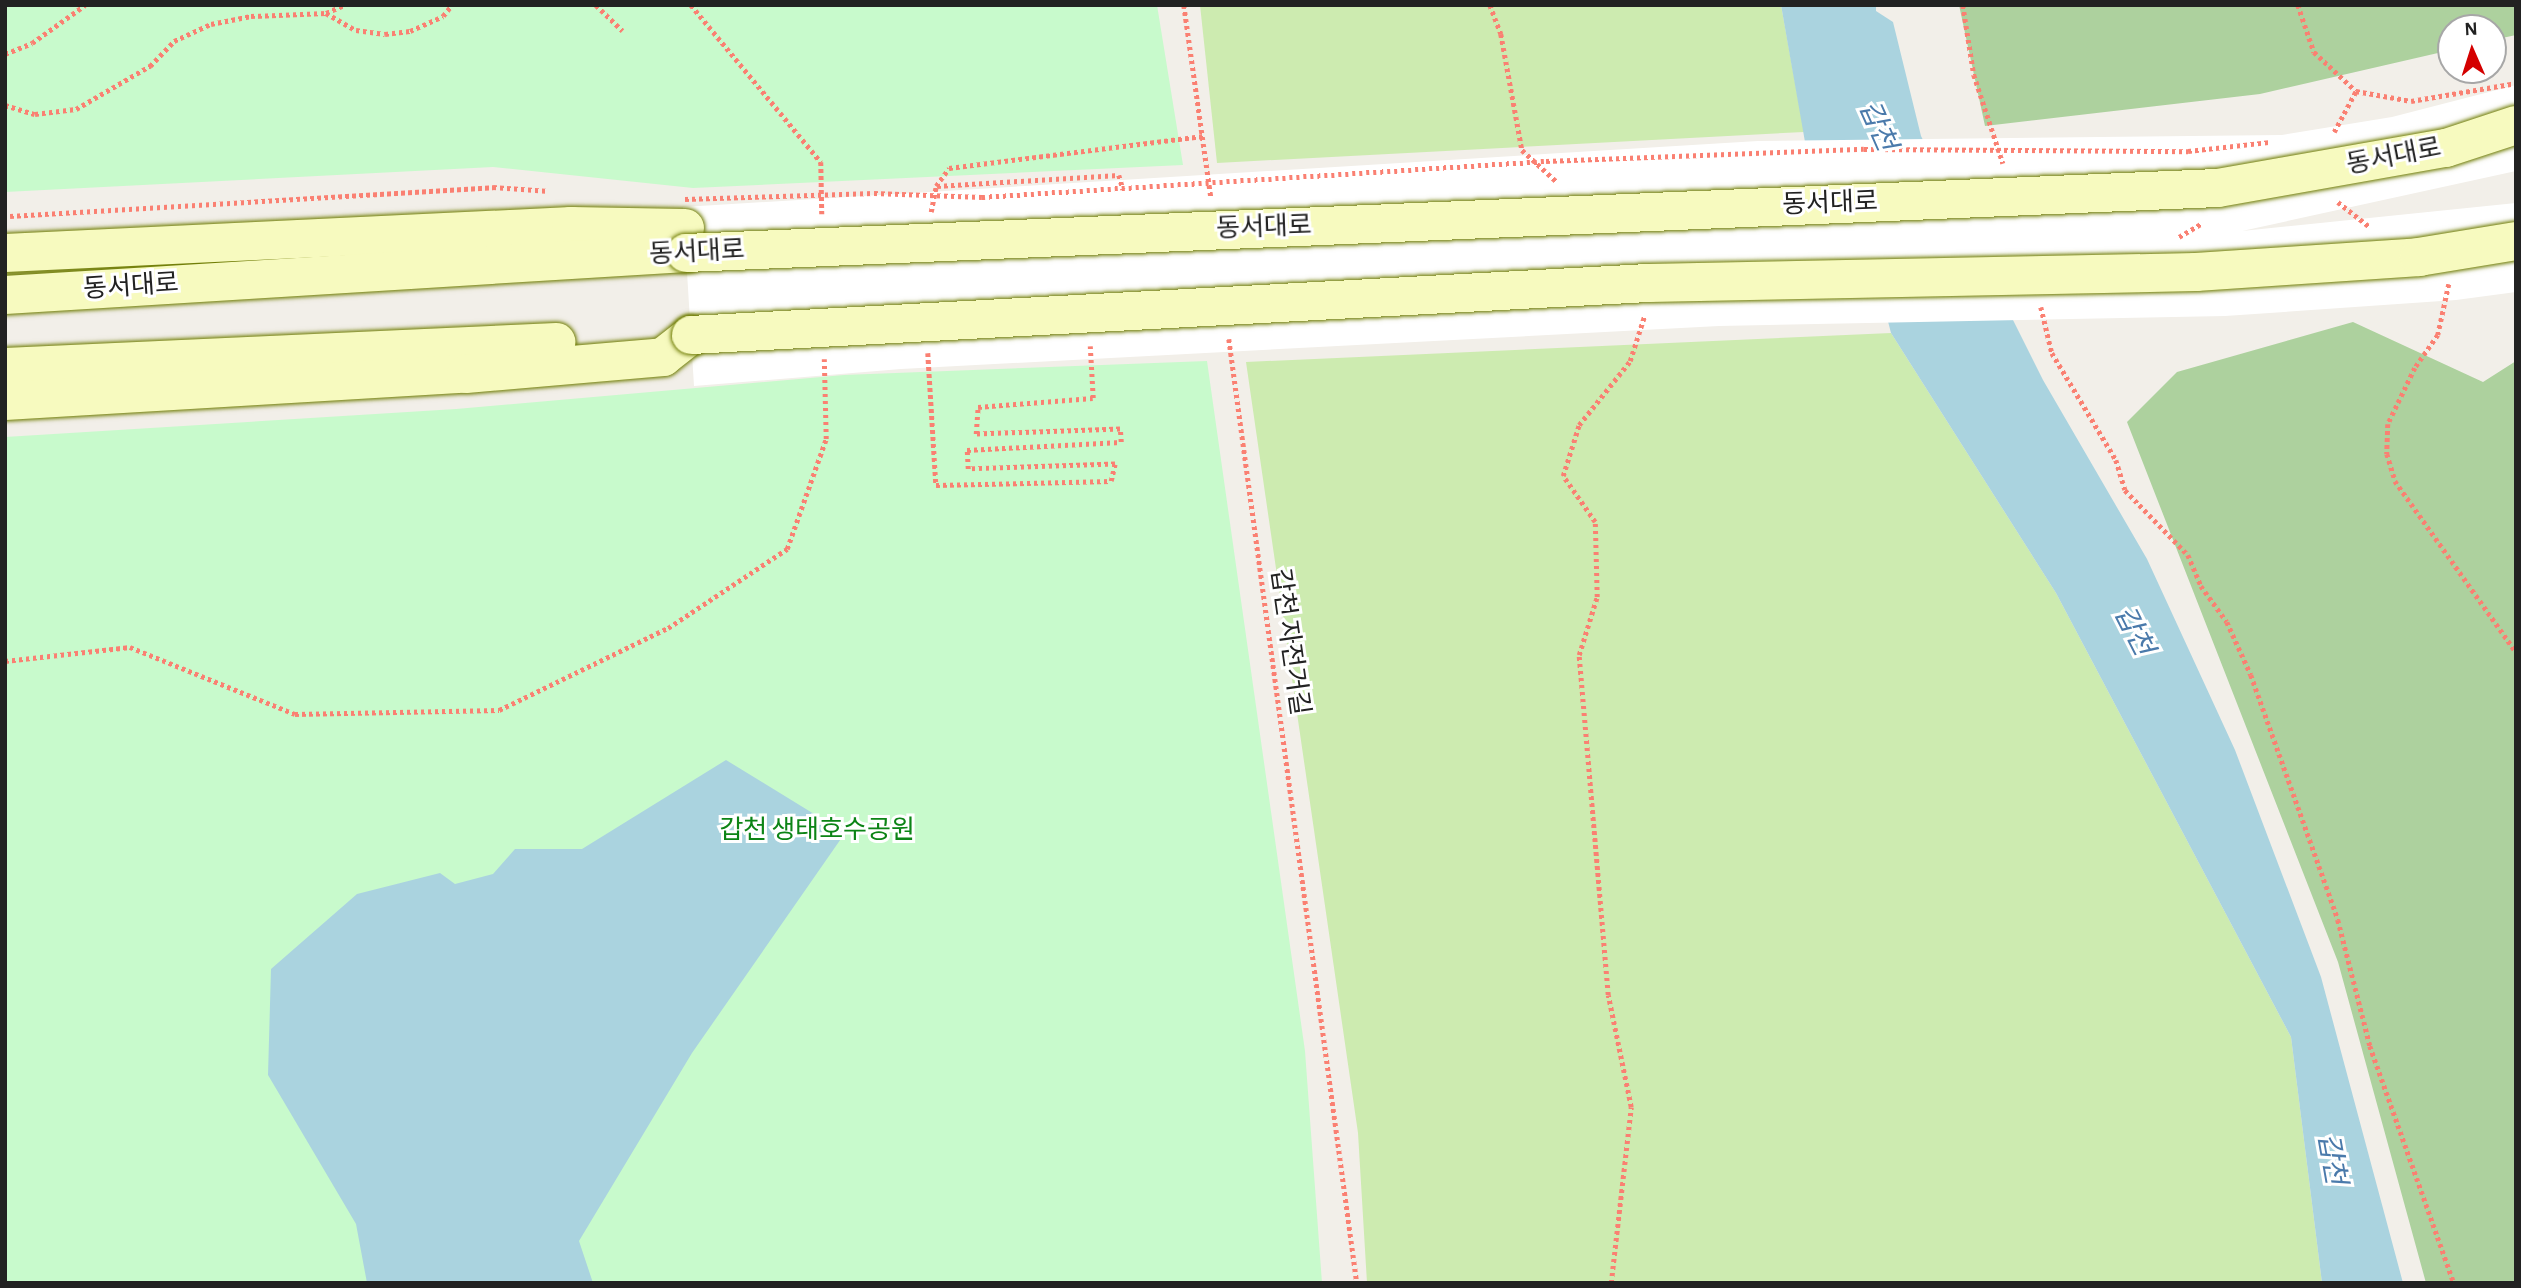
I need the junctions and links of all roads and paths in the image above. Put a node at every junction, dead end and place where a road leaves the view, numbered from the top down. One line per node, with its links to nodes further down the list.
1 (85, 5): 11 (path)
2 (344, 5): 9 (path)
3 (452, 5): 9 (path)
4 (596, 5): 10 (path)
5 (691, 5): 25 (path)
6 (1184, 5): 23 (path)
7 (1490, 5): 21 (path)
8 (2298, 5): 12 (path)
9 (326, 13): 13 (path)
10 (623, 31)
11 (5, 54)
12 (2356, 91)
13 (5, 105)
14 (2516, 125): 26 (street, 동서대로, bridge)
15 (2345, 133): 16 (path)
16 (2332, 134)
17 (2280, 141): 19 (path, bridge)
18 (936, 186): 19 (path)
19 (1123, 189): 26 (path, bridge)
20 (561, 191): 24 (path)
21 (1568, 192)
22 (2329, 194): 27 (path)
23 (1212, 205)
24 (5, 216)
25 (822, 218)
26 (682, 220): 29 (street); 31 (street, 동서대로)
27 (2375, 232)
28 (2516, 241): 34 (street, bridge)
29 (5, 253)
30 (2444, 273): 41 (path)
31 (5, 295)
32 (1640, 308): 44 (path)
33 (1228, 327): 43 (path, 갑천 자전거길)
34 (691, 335): 37 (street); 38 (street)
35 (1090, 344): 39 (path)
36 (824, 356): 42 (path)
37 (5, 367)
38 (5, 401)
39 (936, 485)
40 (2201, 586): 45 (path)
41 (2516, 652)
42 (5, 661)
43 (1357, 1283)
44 (1611, 1283)
45 (2454, 1283)

